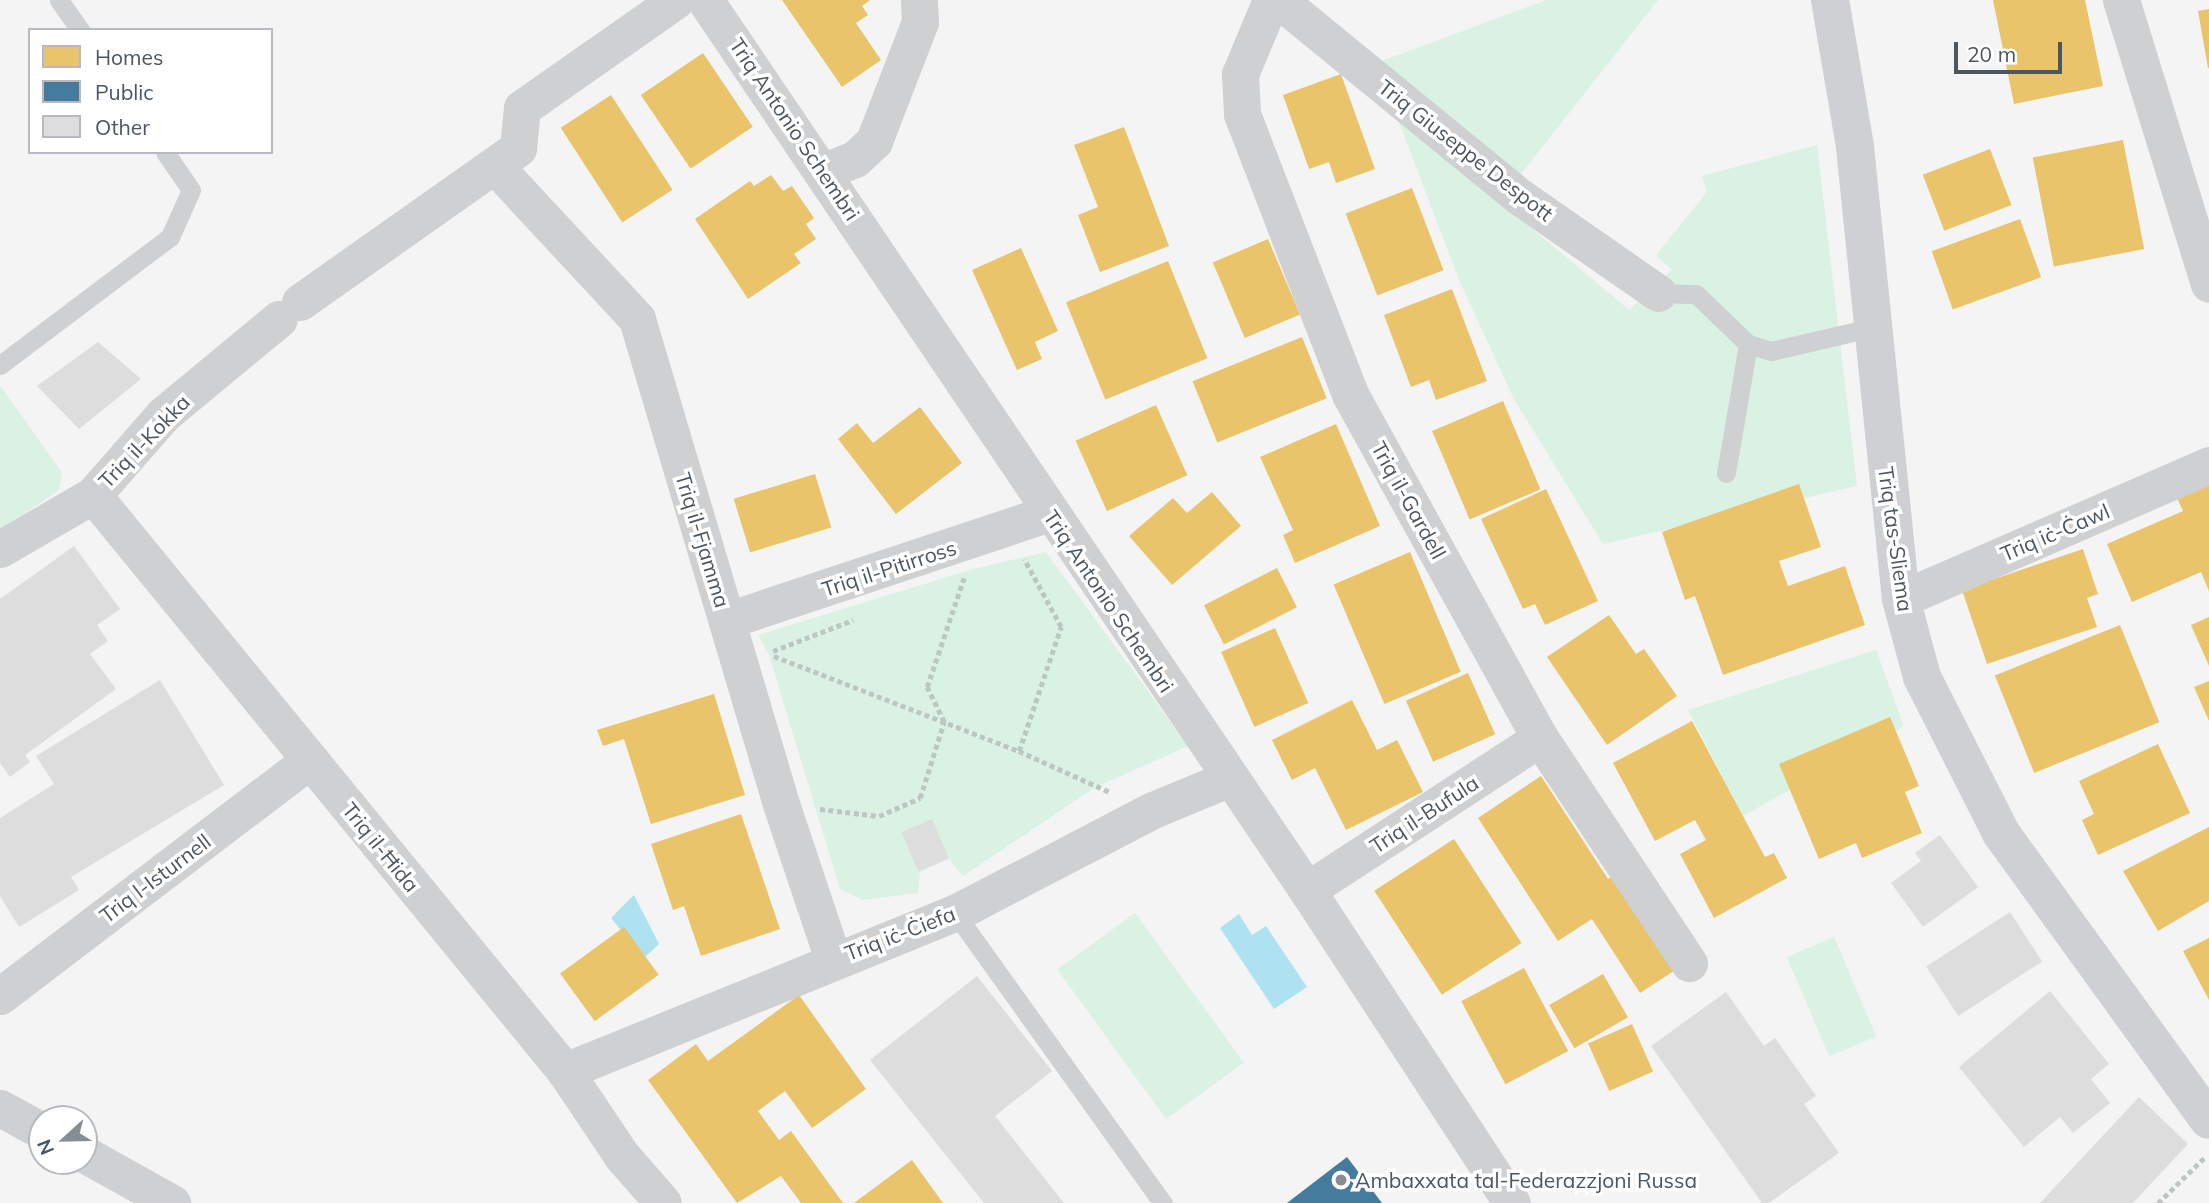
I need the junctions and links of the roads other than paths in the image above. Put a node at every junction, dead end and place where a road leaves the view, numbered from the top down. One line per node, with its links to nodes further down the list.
1 (60, 0): 9 (lane)
2 (676, 0): 11 (street, Triq il-Kokka)
3 (705, 0): 12 (street, Triq Antonio Schembri)
4 (919, 0): 12 (street)
5 (1271, 0): 25 (street, Triq il-Gardell)
6 (1279, 0): 14 (street, Triq Giuseppe Despott)
7 (1830, 0): 15 (main road, Triq tas-Sliema)
8 (2121, 0): 13 (street)
9 (79, 28)
10 (166, 154): 17 (lane)
11 (495, 166): 20 (street, Triq il-Kokka); 24 (street, Triq il-Fjamma)
12 (825, 170): 21 (street, Triq Antonio Schembri)
13 (2209, 284)
14 (1658, 293): 16 (lane)
15 (1871, 328): 16 (lane); 23 (main road, Triq tas-Sliema)
16 (1748, 344): 19 (lane)
17 (0, 365)
18 (2209, 465): 23 (street, Triq iċ-Ċawl)
19 (1726, 473)
20 (93, 495): 22 (street, Triq il-Kokka); 26 (street, Triq il-Ħida)
21 (1049, 513): 24 (street, Triq il-Pitirross); 27 (street, Triq Antonio Schembri)
22 (0, 549)
23 (1901, 598): 35 (main road, Triq tas-Sliema)
24 (728, 620): 30 (street, Triq il-Fjamma)
25 (1540, 738): 28 (street, Triq il-Bufula); 31 (street, Triq il-Gardell)
26 (310, 760): 32 (street, Triq l-Isturnell); 33 (street, Triq il-Ħida)
27 (1228, 779): 28 (street, Triq Antonio Schembri); 29 (street, Triq iċ-Ċiefa)
28 (1307, 890): 41 (street, Triq Antonio Schembri)
29 (955, 913): 30 (street, Triq iċ-Ċiefa); 40 (lane)
30 (833, 959): 33 (street, Triq iċ-Ċiefa)
31 (1689, 963)
32 (0, 996)
33 (565, 1071): 39 (street, Triq il-Ħida)
34 (0, 1108): 36 (street)
35 (2209, 1120)
36 (28, 1123)
37 (98, 1162): 38 (street)
38 (172, 1203)
39 (663, 1203)
40 (1163, 1203)
41 (1512, 1203)

